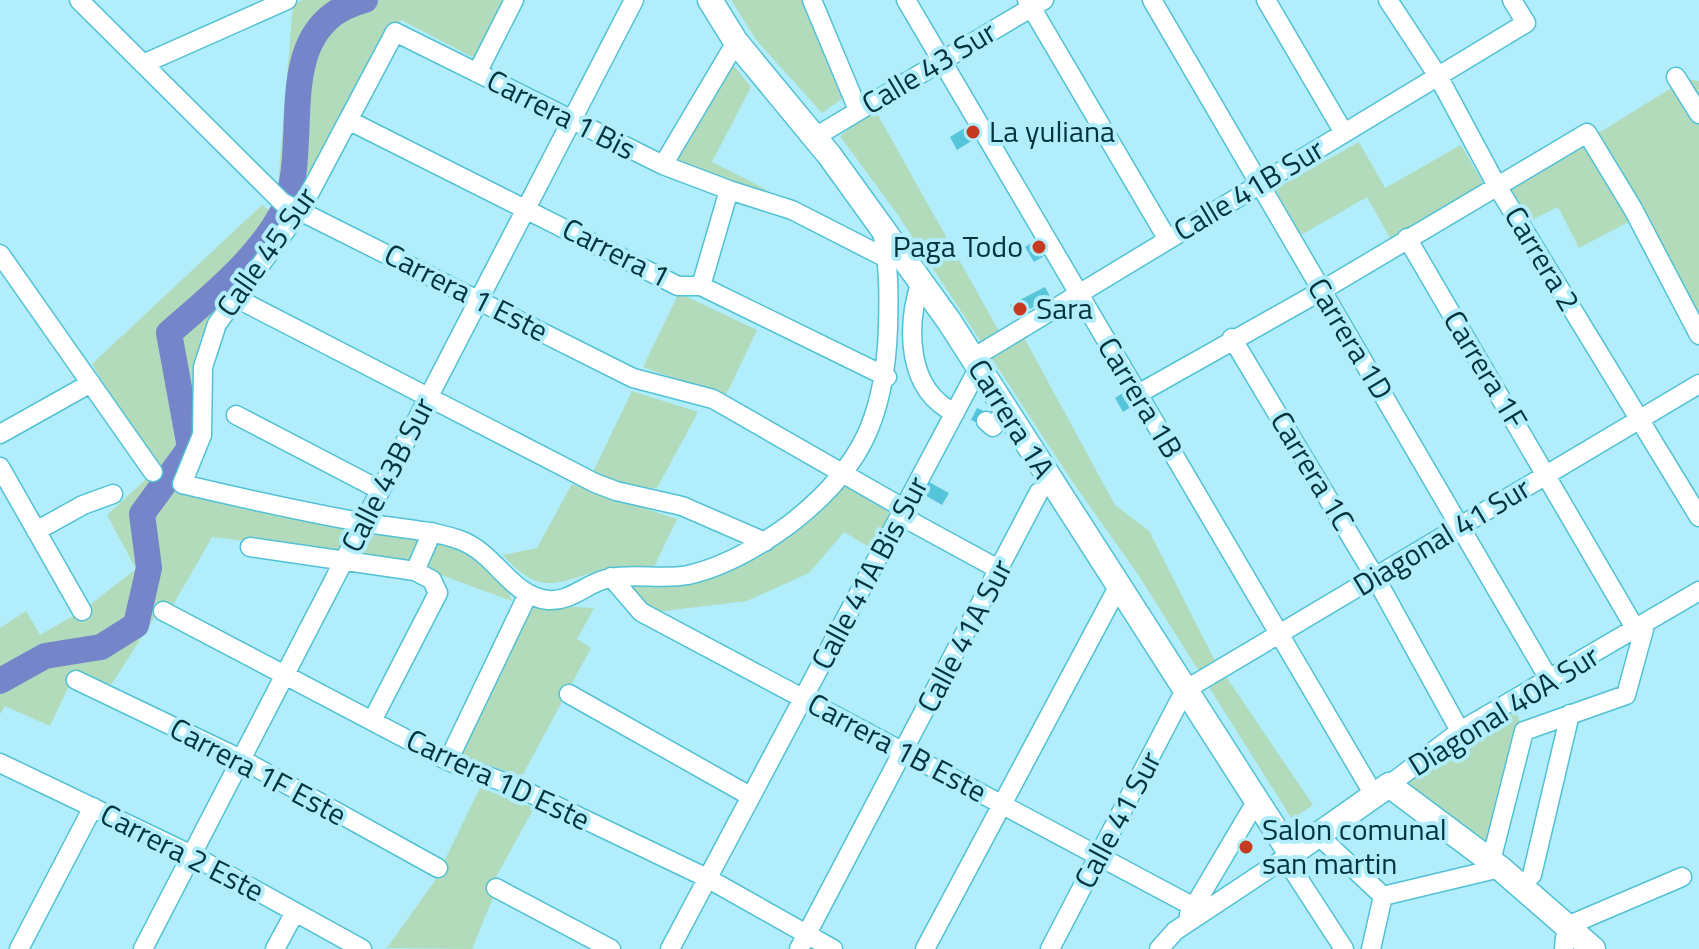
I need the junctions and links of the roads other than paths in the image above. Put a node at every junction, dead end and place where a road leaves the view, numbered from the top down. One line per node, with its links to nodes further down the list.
1 (79, 0): 17 (street, Carrera 1 Este)
2 (287, 0): 13 (street)
3 (514, 0): 18 (street)
4 (634, 0): 24 (street, Calle 43B Sur)
5 (710, 0): 15 (main road, Carrera 1A)
6 (812, 0): 21 (street)
7 (906, 0): 16 (street, Carrera 1B)
8 (1152, 0): 28 (street, Carrera 1D)
9 (1266, 0): 25 (street)
10 (1388, 0): 19 (street, Carrera 2)
11 (1512, 0): 19 (street, Calle 41B Sur)
12 (1034, 3): 16 (street, Calle 43 Sur); 35 (street)
13 (267, 4): 17 (street)
14 (395, 32): 18 (street, Carrera 1 Bis); 23 (street, Calle 45 Sur)
15 (736, 42): 26 (main road, Carrera 1A); 27 (street)
16 (942, 60): 21 (street, Calle 43 Sur); 41 (street, Carrera 1B)
17 (143, 64): 31 (street, Carrera 1 Este)
18 (477, 73): 24 (street, Carrera 1 Bis)
19 (1438, 76): 25 (street, Calle 41B Sur); 29 (street, Carrera 2)
20 (1676, 77): 22 (street)
21 (858, 110): 26 (street, Calle 43 Sur)
22 (1699, 114)
23 (348, 120): 31 (street, Calle 45 Sur); 32 (street, Carrera 1)
24 (572, 120): 27 (street, Carrera 1 Bis); 32 (street, Calle 43B Sur)
25 (1344, 133): 28 (street, Calle 41B Sur)
26 (815, 137): 33 (main road, Carrera 1A)
27 (663, 165): 30 (street, Carrera 1 Bis)
28 (1260, 184): 35 (street, Calle 41B Sur); 40 (street, Carrera 1D)
29 (1497, 186): 34 (street); 44 (street); 54 (street, Carrera 2)
30 (729, 190): 37 (street); 39 (street)
31 (291, 207): 42 (street, Calle 45 Sur); 43 (street, Carrera 1 Este)
32 (526, 208): 39 (street, Carrera 1); 43 (street, Calle 43B Sur)
33 (881, 225): 37 (street); 38 (main road, Carrera 1A)
34 (1407, 238): 40 (street); 59 (street, Carrera 1F)
35 (1168, 240): 41 (street, Calle 41B Sur)
36 (0, 254): 48 (street)
37 (888, 259): 47 (street)
38 (921, 281): 46 (main road, Carrera 1A); 52 (street)
39 (701, 286): 47 (street, Carrera 1)
40 (1321, 291): 45 (street); 66 (street, Carrera 1D)
41 (1079, 294): 46 (street, Calle 41B Sur); 50 (street, Carrera 1B)
42 (236, 298): 51 (street); 65 (street, Calle 45 Sur)
43 (480, 298): 51 (street, Calle 43B Sur); 58 (street, Carrera 1 Este)
44 (1699, 335)
45 (1232, 338): 50 (street); 75 (street, Carrera 1C)
46 (976, 362): 52 (street, Calle 41A Bis Sur); 76 (main road, Carrera 1A)
47 (887, 377): 58 (street)
48 (91, 383): 55 (street); 57 (street)
49 (1699, 384): 54 (street, Diagonal 41 Sur)
50 (1138, 394): 82 (street, Carrera 1B)
51 (428, 398): 60 (street, Calle 43B Sur); 69 (street)
52 (975, 413): 63 (street, Calle 41A Bis Sur)
53 (236, 415): 60 (street)
54 (1639, 420): 59 (street, Diagonal 41 Sur); 64 (street, Carrera 2)
55 (0, 434)
56 (0, 467): 67 (street)
57 (153, 472)
58 (843, 473): 63 (street, Carrera 1 Este); 69 (street)
59 (1547, 475): 66 (street, Diagonal 41 Sur); 81 (street, Carrera 1F)
60 (380, 490): 65 (street, Calle 43B Sur)
61 (1039, 492): 72 (street, Calle 41A Sur)
62 (113, 494): 67 (street)
63 (903, 512): 72 (street, Carrera 1 Este); 88 (street, Calle 41A Bis Sur)
64 (1699, 517)
65 (364, 522): 68 (street); 71 (street, Calle 43B Sur)
66 (1461, 526): 75 (street, Diagonal 41 Sur); 84 (street, Carrera 1D)
67 (36, 531): 79 (street)
68 (432, 532): 73 (street); 78 (street)
69 (765, 542): 74 (street)
70 (250, 547): 71 (street)
71 (345, 559): 73 (street); 83 (street, Calle 43B Sur)
72 (1000, 570): 92 (street, Calle 41A Sur)
73 (415, 571): 90 (street)
74 (611, 577): 78 (street); 88 (street, Carrera 1B Este)
75 (1375, 577): 82 (street, Diagonal 41 Sur); 91 (street, Carrera 1C)
76 (1118, 587): 86 (main road, Carrera 1A); 99 (street)
77 (1699, 591): 81 (street, Diagonal 40A Sur)
78 (528, 594): 94 (street)
79 (82, 611)
80 (163, 611): 83 (street, Carrera 1D Este)
81 (1641, 625): 84 (street, Diagonal 40A Sur); 89 (street)
82 (1281, 633): 86 (street, Diagonal 41 Sur); 96 (street, Carrera 1B)
83 (285, 674): 90 (street, Carrera 1D Este); 93 (street, Calle 43B Sur)
84 (1549, 679): 91 (street, Diagonal 40A Sur)
85 (76, 680): 93 (street, Carrera 1F Este)
86 (1185, 690): 98 (main road, Carrera 1A); 103 (street, Calle 41 Sur)
87 (569, 694): 97 (street)
88 (804, 698): 92 (street, Carrera 1B Este); 97 (street, Calle 41A Bis Sur)
89 (1570, 714): 105 (street); 107 (street)
90 (372, 721): 94 (street, Carrera 1D Este)
91 (1460, 731): 96 (street, Diagonal 40A Sur)
92 (903, 752): 99 (street, Carrera 1B Este); 116 (street, Calle 41A Sur)
93 (241, 759): 102 (street, Calle 43B Sur); 106 (street, Carrera 1F Este)
94 (448, 761): 109 (street, Carrera 1D Este)
95 (0, 763): 100 (street, Carrera 2 Este)
96 (1382, 790): 101 (main road, Diagonal 40A Sur); 105 (main road, Carrera 1B)
97 (750, 796): 109 (street, Calle 41A Bis Sur)
98 (1257, 800): 104 (main road, Carrera 1A); 112 (street)
99 (1002, 804): 103 (street, Carrera 1B Este); 124 (street)
100 (93, 807): 102 (street, Carrera 2 Este); 117 (street)
101 (1318, 835): 104 (main road, Diagonal 40A Sur); 111 (street)
102 (192, 855): 113 (street, Carrera 2 Este); 118 (street, Calle 43B Sur)
103 (1099, 856): 112 (street, Carrera 1B Este); 125 (street, Calle 41 Sur)
104 (1288, 856): 114 (street, Diagonal 40A Sur); 127 (street)
105 (1495, 865): 111 (street); 115 (main road, Carrera 1B)
106 (438, 868)
107 (1532, 875)
108 (1682, 877): 115 (street)
109 (707, 878): 116 (street, Carrera 1D Este); 122 (street, Calle 41A Bis Sur)
110 (496, 888): 121 (street)
111 (1383, 896): 128 (street)
112 (1194, 907): 114 (street)
113 (295, 912): 119 (street); 120 (street, Carrera 2 Este)
114 (1184, 924): 126 (street, Diagonal 40A Sur)
115 (1565, 938): 129 (main road, Carrera 1B)
116 (803, 942): 123 (street, Carrera 1D Este)
117 (19, 949)
118 (143, 949)
119 (275, 949)
120 (362, 949)
121 (611, 949)
122 (670, 949)
123 (833, 949)
124 (925, 949)
125 (1050, 949)
126 (1159, 949)
127 (1344, 949)
128 (1371, 949)
129 (1593, 949)

